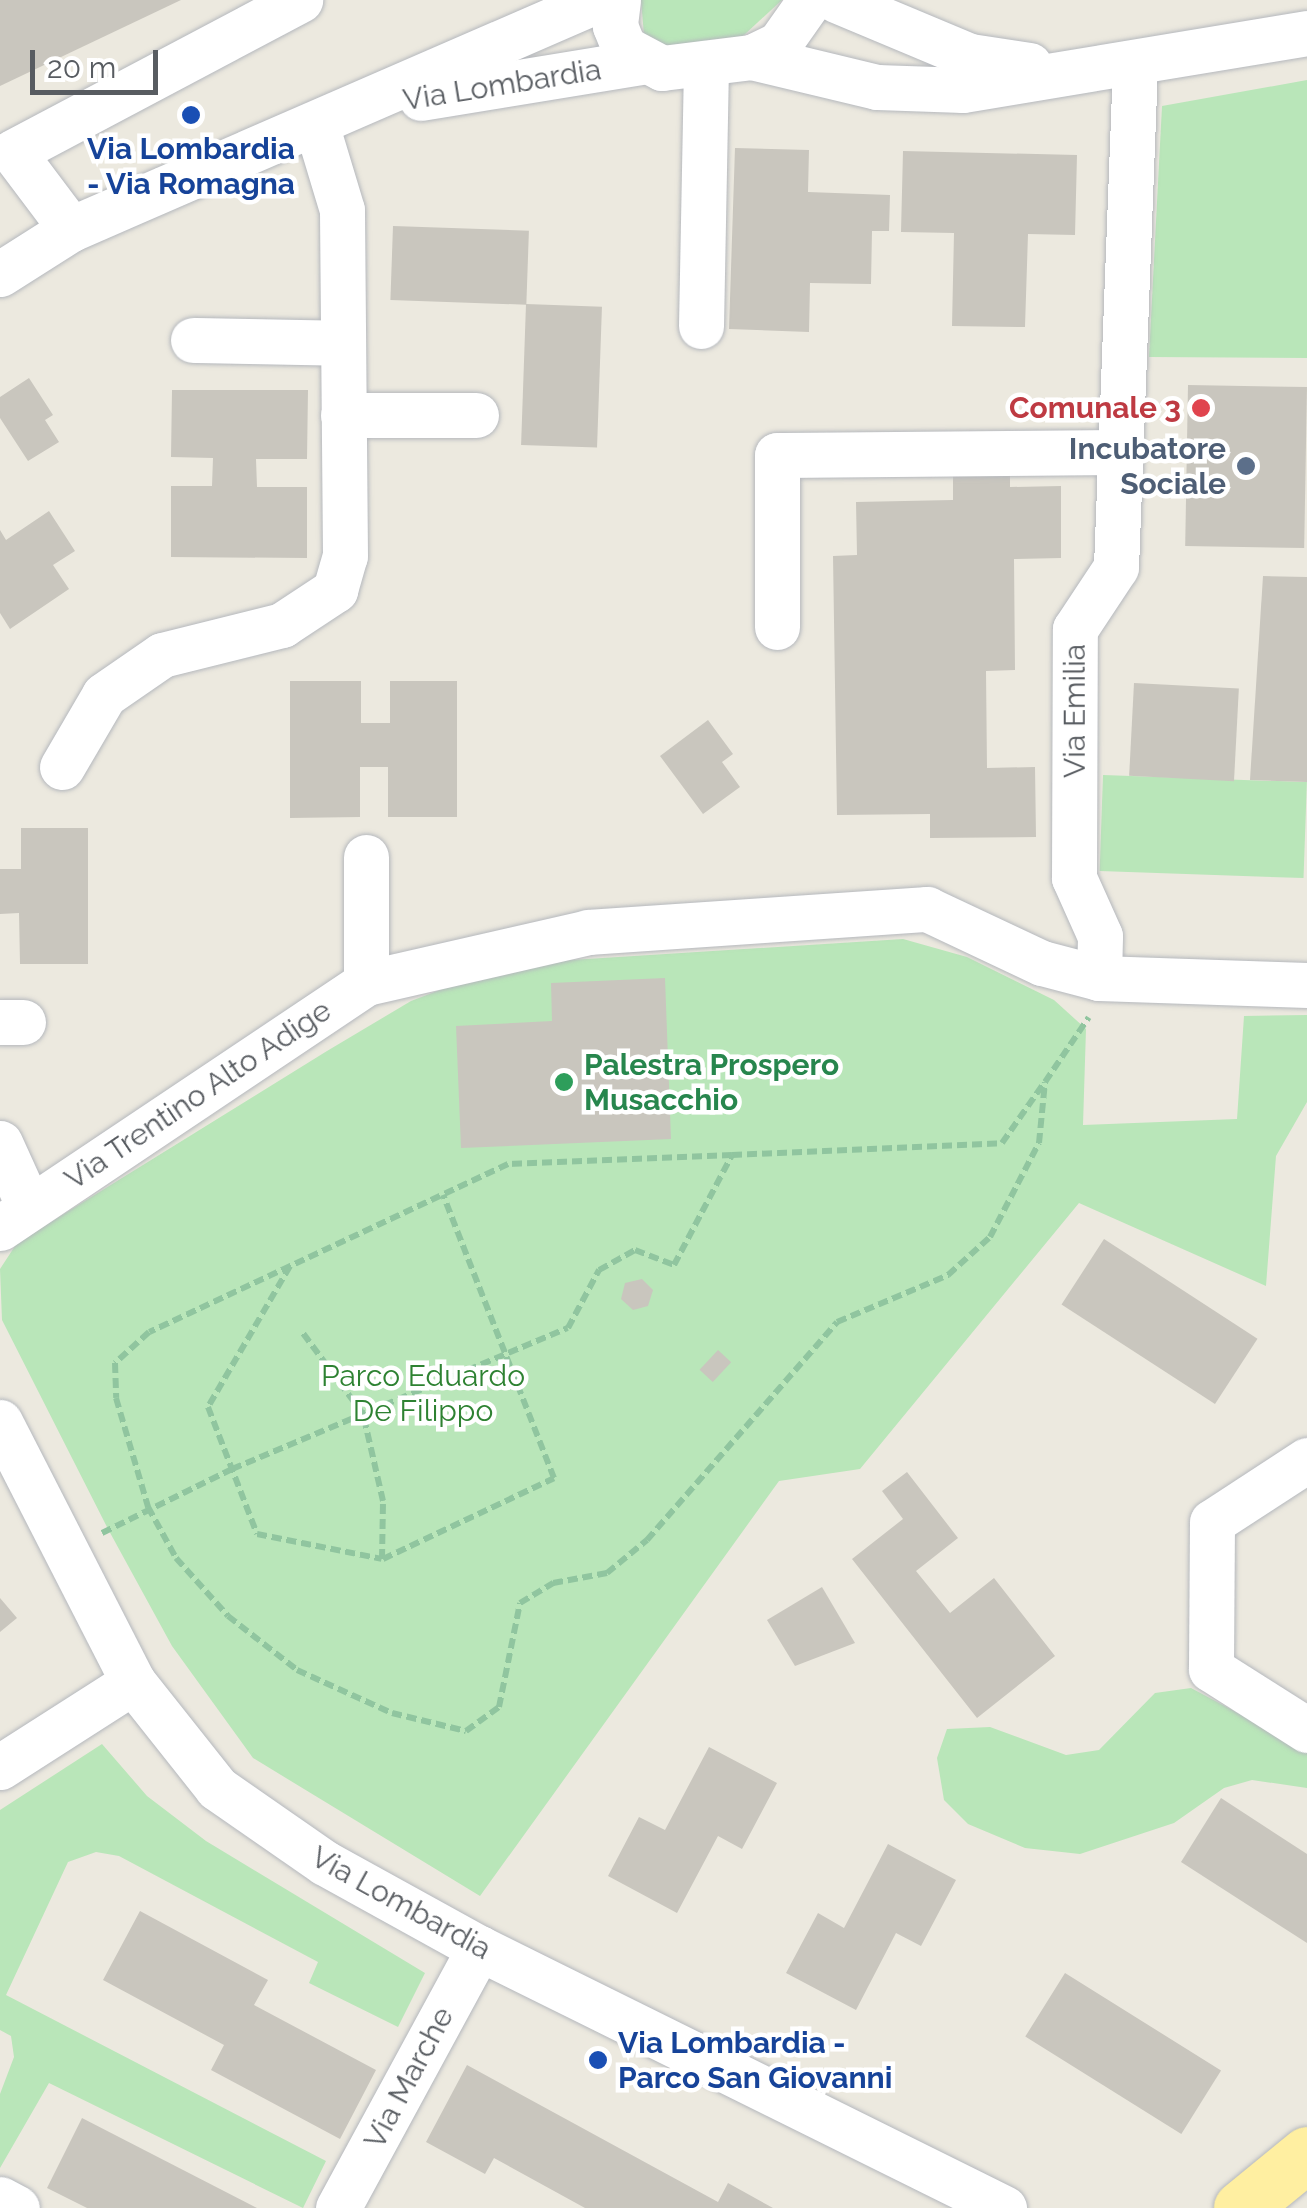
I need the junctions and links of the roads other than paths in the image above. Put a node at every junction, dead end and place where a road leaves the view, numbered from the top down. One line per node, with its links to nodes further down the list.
1 (300, 0): 14 (street)
2 (598, 0): 12 (street, Via Lombardia)
3 (618, 0): 8 (street)
4 (810, 0): 7 (street)
5 (836, 0): 11 (street)
6 (1307, 34): 10 (street)
7 (752, 57): 9 (street, Via Lombardia); 11 (street)
8 (640, 62): 9 (street, Via Lombardia); 12 (street, Via Lombardia)
9 (706, 63): 16 (street)
10 (1135, 65): 11 (street); 21 (street, Via Emilia)
11 (1060, 69)
12 (364, 106): 13 (street, Via Lombardia)
13 (316, 124): 14 (street, Via Lombardia); 18 (street)
14 (72, 229): 15 (street, Via Lombardia)
15 (0, 274)
16 (701, 326)
17 (194, 340): 18 (street)
18 (343, 343): 19 (street)
19 (342, 415): 20 (street); 23 (street)
20 (476, 415)
21 (1123, 452): 22 (street); 25 (street, Via Emilia)
22 (777, 627)
23 (62, 768)
24 (366, 857): 26 (street, Via Trentino Alto Adige)
25 (1099, 978): 26 (street, Via Trentino Alto Adige); 27 (street)
26 (366, 982): 29 (street, Via Trentino Alto Adige)
27 (1307, 985)
28 (0, 1143): 29 (street, Via Trentino Alto Adige)
29 (15, 1218)
30 (0, 1422): 32 (street, Via Lombardia)
31 (1307, 1460): 33 (street)
32 (133, 1682): 34 (street); 35 (street, Via Lombardia)
33 (1307, 1730)
34 (0, 1767)
35 (479, 1948): 39 (street, Via Lombardia); 41 (street, Via Marche)
36 (1307, 2154): 42 (main road)
37 (1307, 2184): 43 (main road)
38 (0, 2199): 40 (street)
39 (988, 2205)
40 (17, 2208)
41 (338, 2208)
42 (1241, 2208)
43 (1291, 2208)

